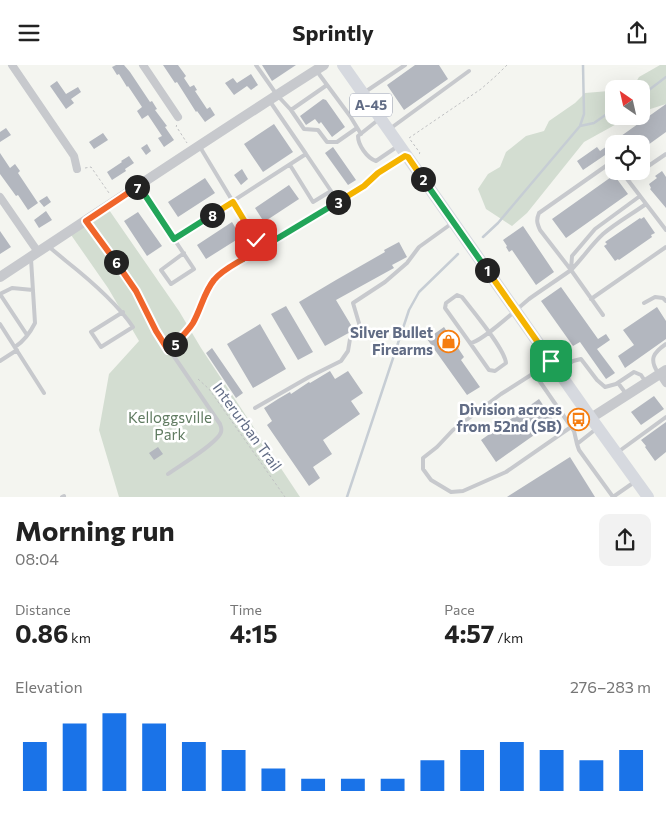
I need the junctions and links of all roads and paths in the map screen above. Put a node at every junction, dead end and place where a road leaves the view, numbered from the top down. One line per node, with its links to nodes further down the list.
1 (12, 65): 27 (street)
2 (143, 65): 14 (street)
3 (256, 65): 11 (lane)
4 (344, 65): 10 (main road, A-45)
5 (405, 65): 10 (lane)
6 (507, 65): 23 (path)
7 (320, 68): 9 (lane); 11 (street)
8 (469, 71): 17 (lane)
9 (326, 85): 12 (lane); 13 (lane)
10 (366, 97): 13 (lane); 15 (main road, A-45)
11 (273, 98): 12 (lane); 20 (street); 22 (lane)
12 (292, 110): 16 (lane)
13 (350, 116): 16 (lane)
14 (178, 117): 20 (path)
15 (381, 118): 17 (main road, A-45); 18 (lane)
16 (357, 128): 18 (lane)
17 (389, 129): 19 (main road, A-45)
18 (360, 134): 19 (lane)
19 (399, 144): 23 (main road, A-45)
20 (195, 148): 29 (street); 33 (lane)
21 (666, 154): 25 (lane)
22 (306, 155): 24 (lane); 24 (lane)
23 (408, 157): 36 (main road, A-45); 60 (path)
24 (290, 165): 33 (lane)
25 (650, 165)
26 (605, 167): 44 (lane)
27 (77, 169): 32 (path)
28 (628, 180): 30 (lane)
29 (139, 186): 32 (street); 38 (lane)
30 (640, 196): 34 (lane); 44 (lane)
31 (0, 197): 43 (street)
32 (115, 202): 35 (street)
33 (233, 202): 38 (lane); 39 (lane)
34 (646, 204): 37 (lane); 44 (lane)
35 (86, 221): 40 (street); 60 (lane)
36 (453, 222): 51 (main road, A-45); 70 (lane)
37 (666, 230)
38 (174, 239): 42 (lane)
39 (256, 240)
40 (48, 245): 43 (street); 52 (lane)
41 (666, 247): 48 (lane)
42 (184, 253): 42 (lane)
43 (35, 254): 45 (street); 46 (lane)
44 (571, 270): 48 (lane); 51 (lane)
45 (0, 277)
46 (33, 290): 47 (lane); 56 (lane)
47 (0, 294): 56 (lane)
48 (591, 299): 53 (lane)
49 (666, 301): 50 (lane)
50 (644, 303)
51 (516, 311): 55 (lane); 62 (main road, A-45)
52 (123, 312): 52 (lane)
53 (603, 315)
54 (0, 324): 59 (lane)
55 (488, 332): 57 (lane); 57 (lane); 57 (lane)
56 (27, 335): 59 (lane)
57 (470, 343)
58 (666, 344): 64 (lane)
59 (16, 349): 61 (lane); 68 (lane)
60 (168, 350): 65 (lane)
61 (0, 361)
62 (554, 366): 63 (lane); 66 (lane); 72 (main road, A-45)
63 (534, 373): 73 (lane); 73 (lane)
64 (664, 376): 67 (street)
65 (188, 377): 76 (lane); 78 (path, Interurban Trail)
66 (618, 383): 67 (lane); 69 (lane)
67 (647, 383): 69 (street)
68 (44, 393)
69 (627, 395): 72 (street)
70 (255, 408)
71 (666, 417): 75 (lane)
72 (595, 423): 74 (lane); 75 (main road, A-45)
73 (571, 427): 74 (lane)
74 (577, 444): 79 (lane)
75 (616, 453): 77 (main road, A-45)
76 (168, 474)
77 (636, 481): 79 (lane); 80 (main road, A-45)
78 (285, 497)
79 (613, 497)
80 (648, 497)

